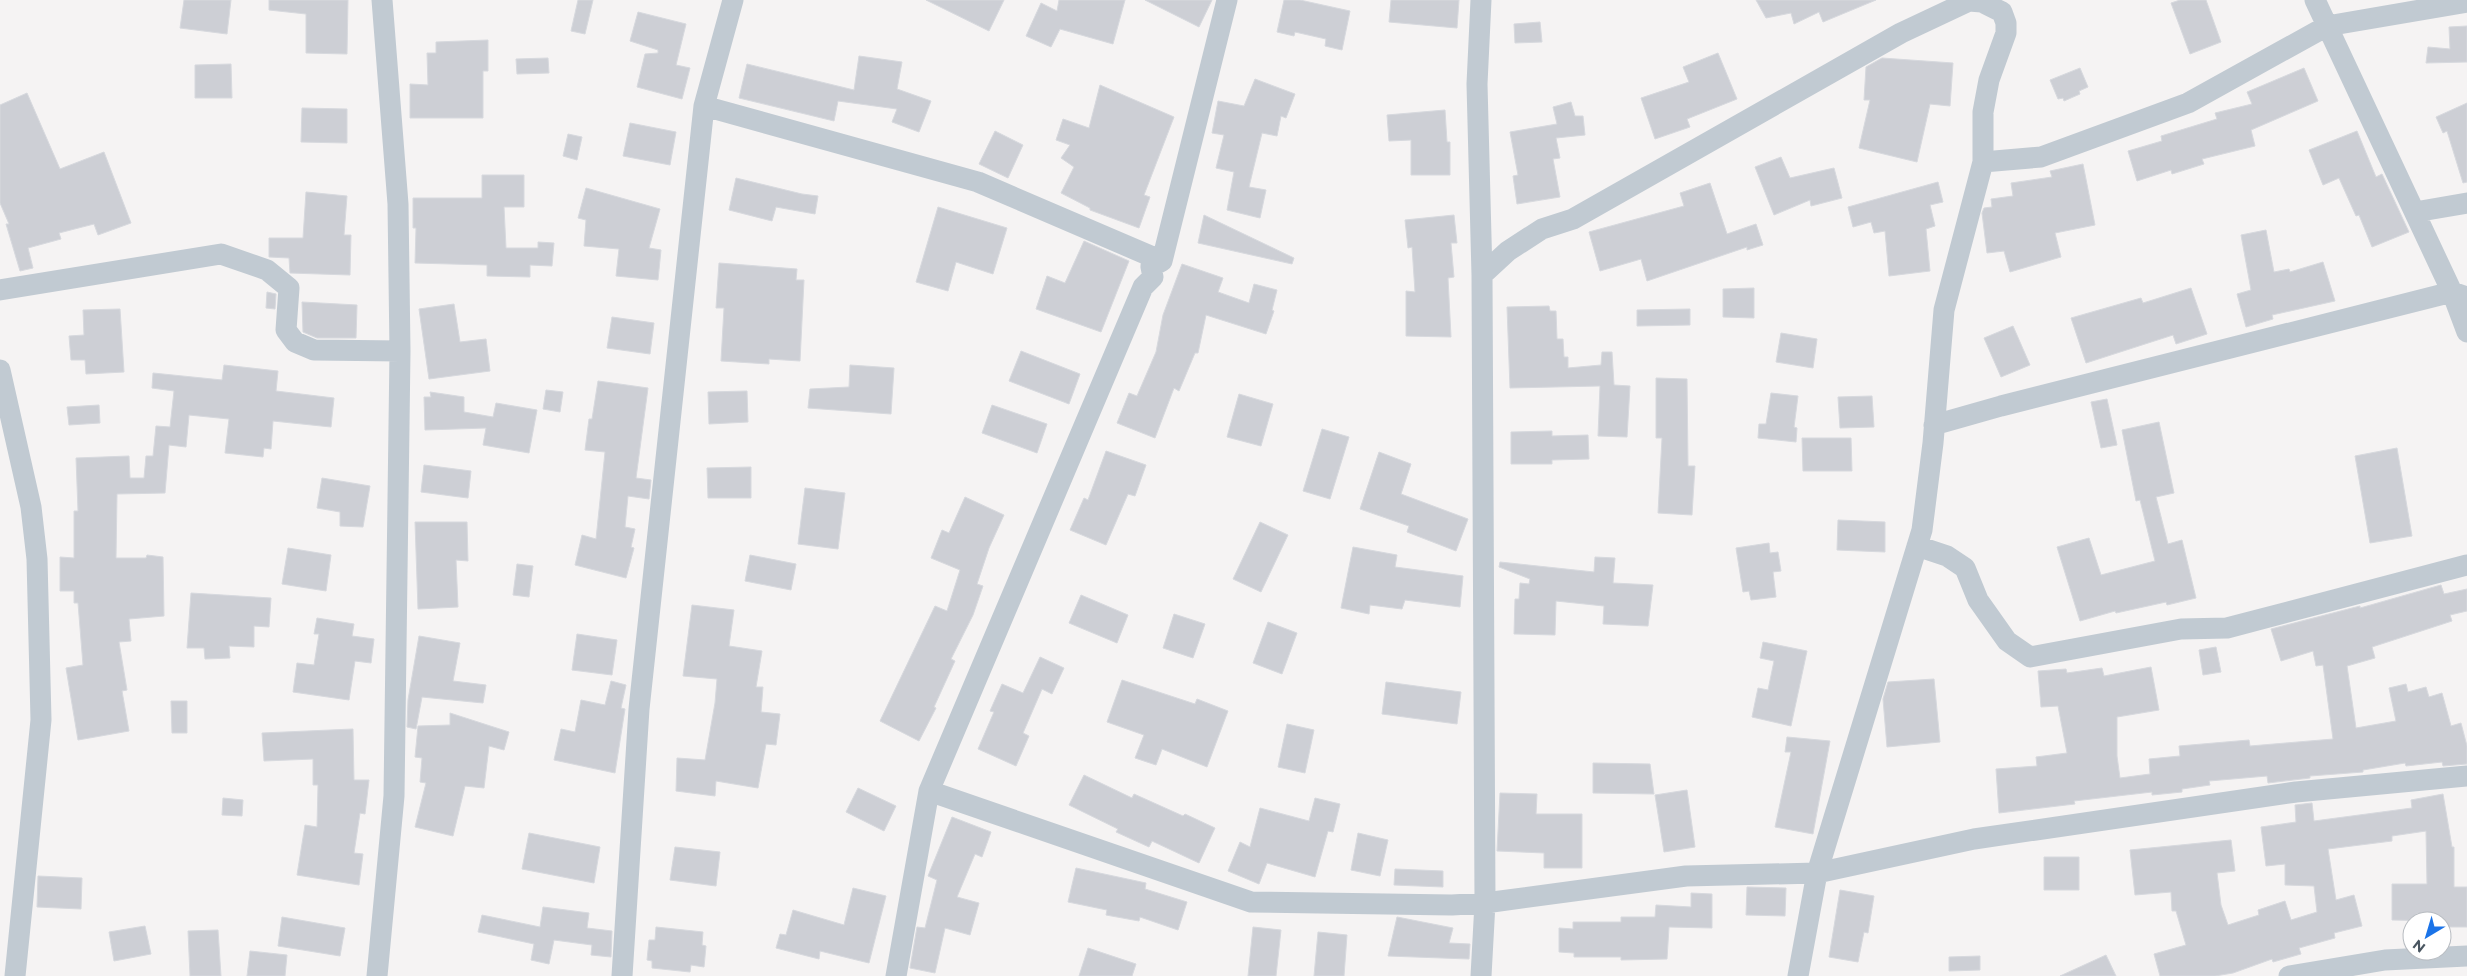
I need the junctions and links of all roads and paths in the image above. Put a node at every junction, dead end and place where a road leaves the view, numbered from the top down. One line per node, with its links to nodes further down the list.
1 (382, 0): 18 (street)
2 (734, 0): 9 (street)
3 (1226, 0): 13 (street)
4 (1481, 0): 14 (street)
5 (2315, 0): 8 (street)
6 (1982, 1): 10 (street); 14 (street)
7 (2467, 2): 8 (street)
8 (2327, 26): 10 (street); 12 (street)
9 (704, 106): 13 (street); 30 (street)
10 (1983, 162): 20 (street)
11 (2467, 203): 12 (street)
12 (2415, 212): 16 (street)
13 (1162, 261): 24 (street)
14 (1482, 275): 26 (street)
15 (0, 290): 18 (street)
16 (2460, 294): 17 (street); 20 (street)
17 (2467, 332)
18 (400, 351): 29 (street)
19 (0, 370): 28 (street)
20 (1934, 425): 21 (street)
21 (1917, 546): 22 (street); 25 (street)
22 (2467, 565)
23 (2467, 776): 25 (street)
24 (929, 791): 26 (street); 31 (street)
25 (1817, 873): 26 (street); 33 (street)
26 (1486, 904): 32 (street)
27 (2467, 956): 34 (street)
28 (15, 976)
29 (377, 976)
30 (622, 976)
31 (896, 976)
32 (1480, 976)
33 (1798, 976)
34 (2290, 976)

